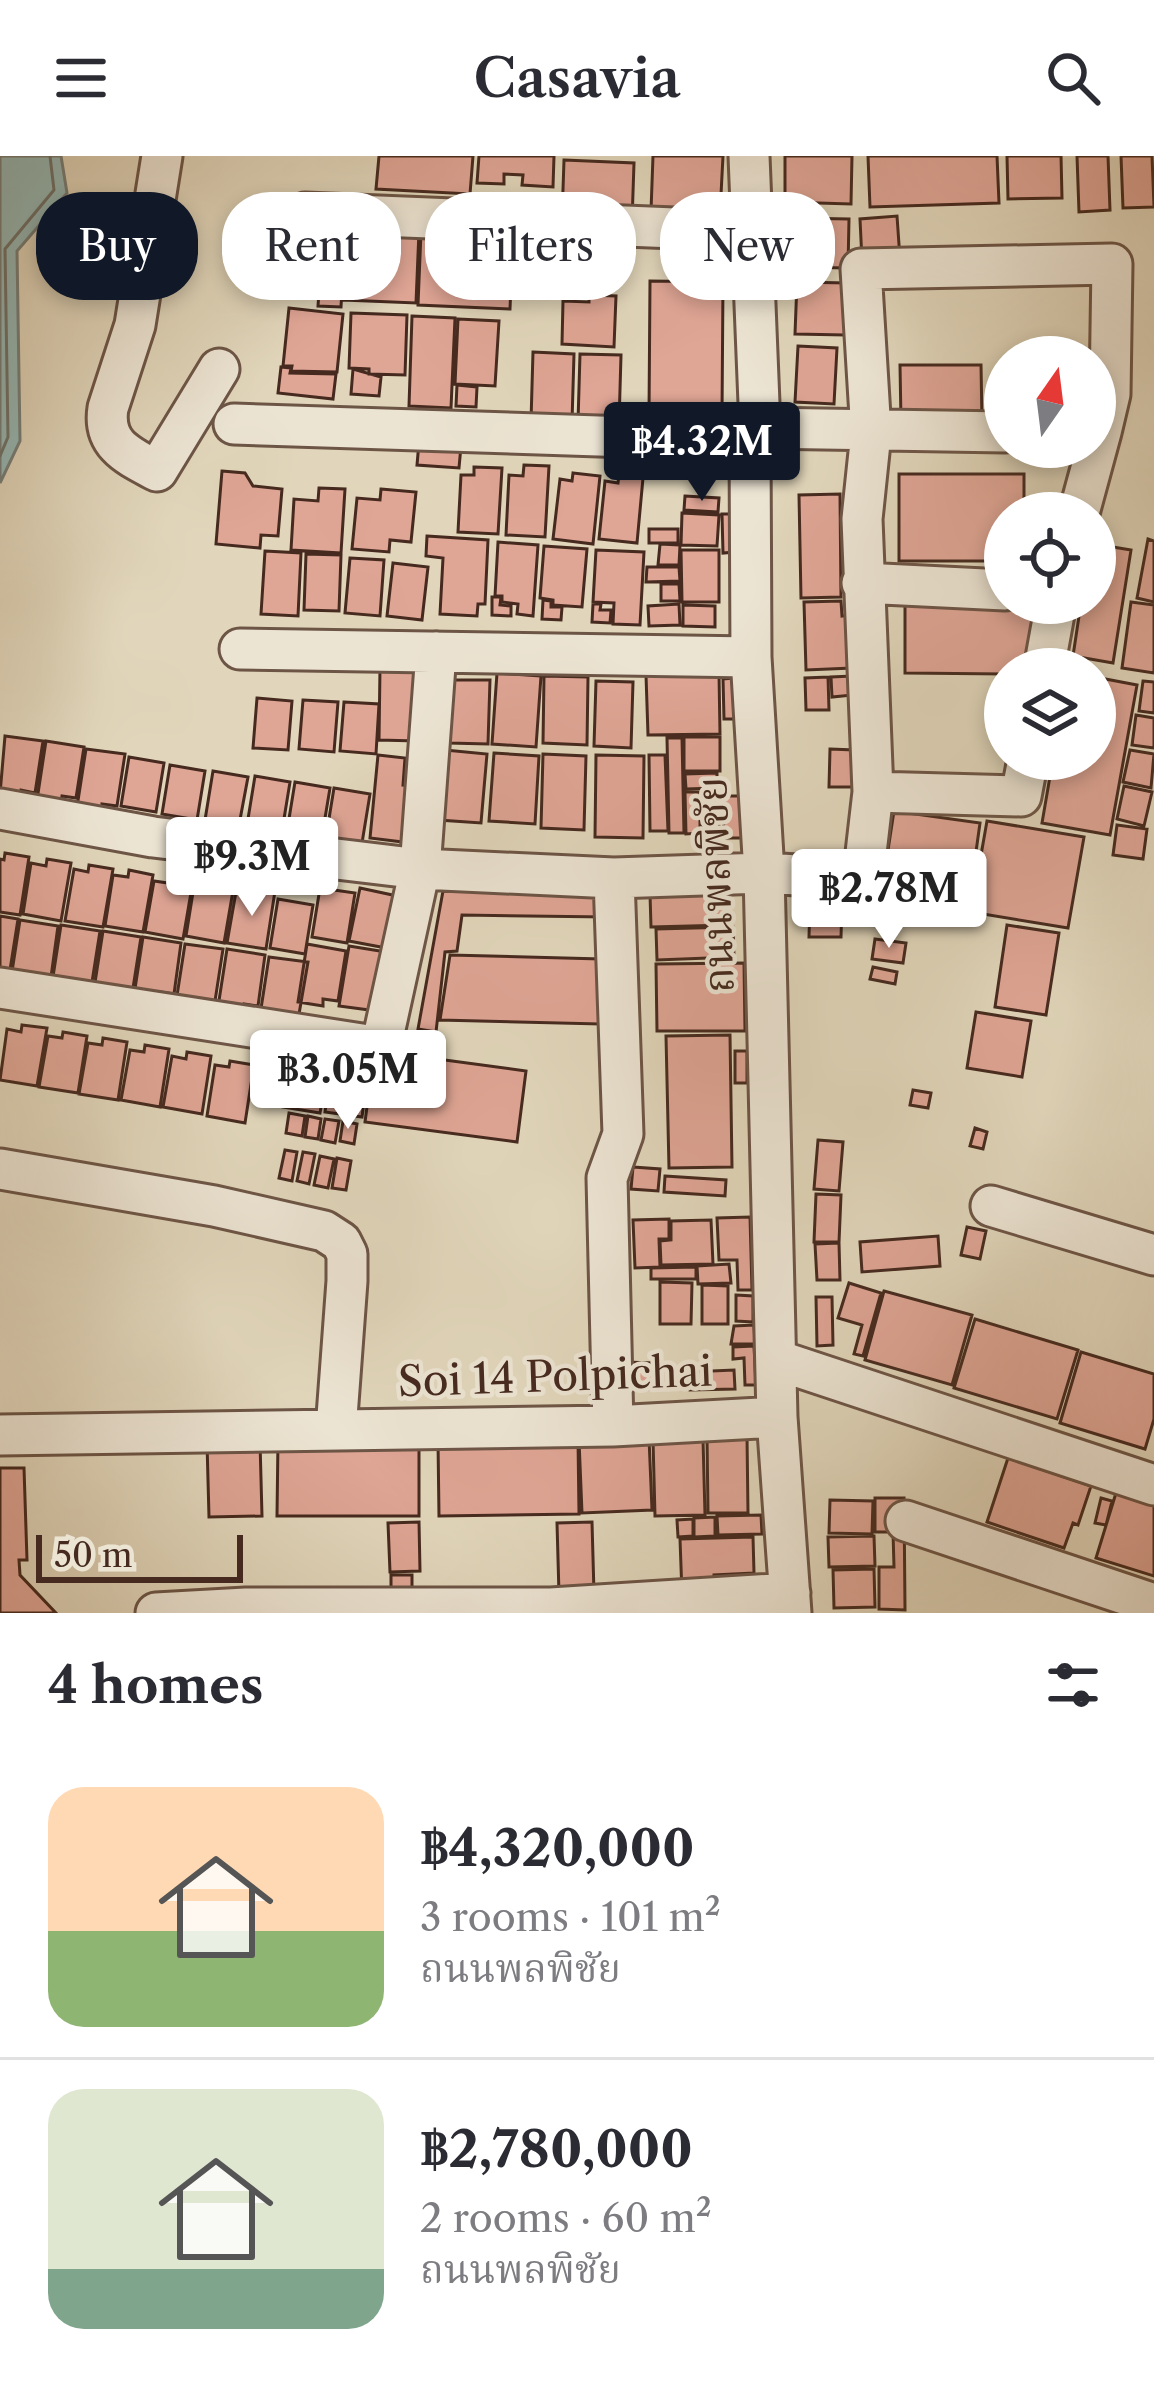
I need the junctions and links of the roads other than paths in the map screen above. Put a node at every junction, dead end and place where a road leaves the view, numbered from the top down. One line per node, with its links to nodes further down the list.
1 (162, 156): 8 (street)
2 (749, 156): 3 (street, ถนนพลพิชัย)
3 (749, 192)
4 (401, 217): 5 (street)
5 (660, 227)
6 (751, 300): 12 (street, ถนนพลพิชัย)
7 (1111, 336): 11 (street)
8 (219, 369)
9 (234, 424): 12 (street)
10 (984, 432): 11 (street)
11 (872, 433): 12 (street); 13 (street)
12 (755, 434): 17 (street, ถนนพลพิชัย)
13 (862, 583): 14 (street); 19 (street)
14 (984, 589)
15 (240, 649): 16 (street)
16 (436, 652): 17 (street); 21 (street)
17 (751, 657): 22 (street, ถนนพลพิชัย)
18 (1024, 780): 19 (street)
19 (873, 792): 22 (street)
20 (0, 809): 21 (street)
21 (420, 868): 23 (street); 24 (street)
22 (764, 873): 23 (street); 28 (street, ถนนพลพิชัย)
23 (614, 878): 30 (street)
24 (0, 988)
25 (0, 1169): 31 (street, Soi 14 Polpichai)
26 (991, 1206): 27 (street)
27 (1154, 1255)
28 (777, 1360): 29 (street, ถนนพลพิชัย); 33 (street)
29 (777, 1417): 30 (street, Soi 14 Polpichai); 35 (street, ถนนพลพิชัย)
30 (613, 1426): 31 (street, Soi 14 Polpichai)
31 (336, 1430): 32 (street, Soi 14 Polpichai)
32 (0, 1435)
33 (1154, 1485)
34 (906, 1521): 36 (street)
35 (791, 1603): 37 (street)
36 (1154, 1604)
37 (156, 1613)

